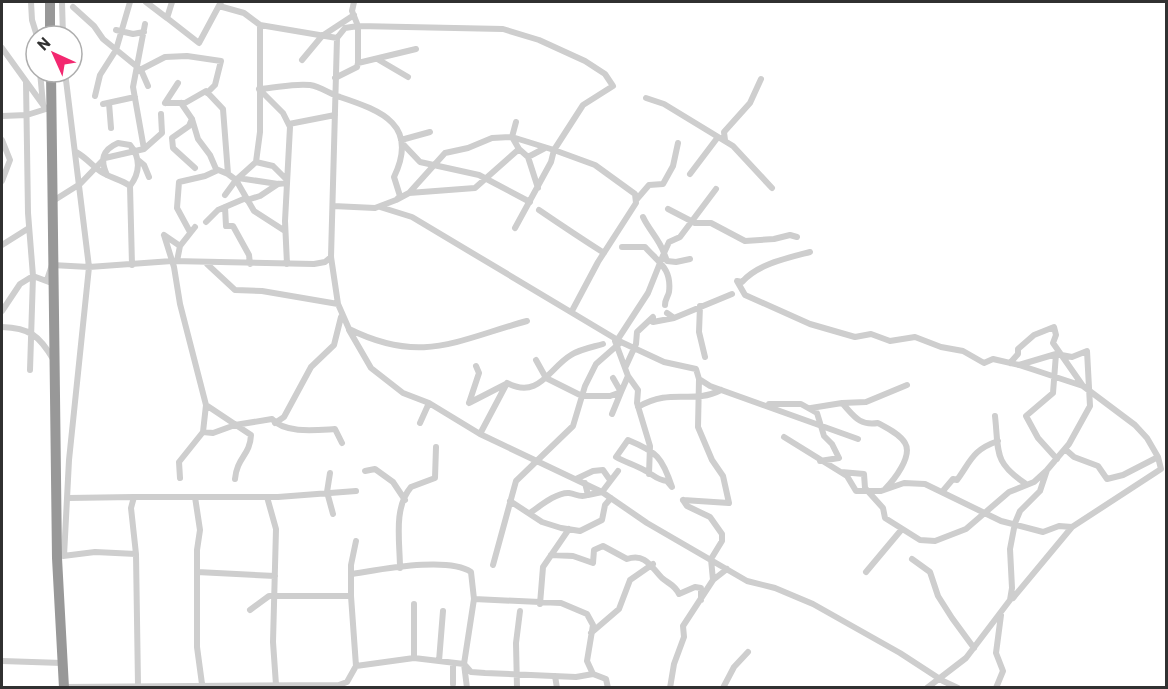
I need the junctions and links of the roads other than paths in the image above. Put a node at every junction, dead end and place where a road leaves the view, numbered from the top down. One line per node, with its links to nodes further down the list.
1 (31, 2): 13 (street)
2 (50, 2): 11 (highway)
3 (63, 2): 11 (street); 15 (street)
4 (130, 2): 19 (street)
5 (146, 2): 12 (street)
6 (172, 2): 12 (street)
7 (354, 2): 10 (street)
8 (220, 4): 12 (street); 17 (street)
9 (73, 7): 25 (street)
10 (354, 15): 18 (street); 21 (street)
11 (50, 17): 14 (highway)
12 (167, 18)
13 (33, 24)
14 (50, 24)
15 (63, 24)
16 (145, 24): 20 (street)
17 (260, 26): 21 (street); 41 (street)
18 (358, 27): 22 (street); 28 (street); 68 (street)
19 (119, 30): 20 (street); 25 (street)
20 (144, 32): 29 (street)
21 (322, 36): 22 (street); 27 (street)
22 (337, 38): 31 (street)
23 (2, 48): 32 (street)
24 (416, 49): 26 (street)
25 (116, 50): 29 (street); 43 (street)
26 (378, 59): 28 (street); 30 (street)
27 (302, 60)
28 (358, 63): 31 (street)
29 (138, 70): 40 (street); 42 (street); 45 (street)
30 (408, 77)
31 (335, 78): 44 (street)
32 (24, 79)
33 (761, 80): 62 (street)
34 (178, 83): 47 (street)
35 (26, 84): 50 (street)
36 (28, 84): 48 (street)
37 (42, 84): 48 (street)
38 (50, 84): 48 (highway)
39 (67, 84): 69 (street)
40 (148, 86)
41 (259, 89): 44 (street); 55 (street); 73 (street)
42 (207, 93): 47 (street); 78 (street)
43 (94, 96)
44 (335, 96): 51 (street); 61 (street)
45 (135, 97): 56 (street); 65 (street)
46 (646, 98): 58 (street)
47 (181, 104): 53 (street)
48 (47, 107): 50 (street); 97 (highway)
49 (161, 114): 65 (street)
50 (27, 115): 52 (street); 107 (street)
51 (335, 115): 55 (street); 100 (street)
52 (2, 117)
53 (192, 120): 76 (street); 77 (street)
54 (516, 122): 59 (street)
55 (289, 124): 85 (street)
56 (111, 128)
57 (430, 132): 61 (street)
58 (718, 136): 62 (street); 79 (street)
59 (512, 137): 64 (street); 66 (street); 74 (street)
60 (2, 140): 84 (street)
61 (401, 141): 74 (street); 96 (street)
62 (725, 141): 90 (street)
63 (678, 143): 95 (street)
64 (545, 148): 68 (street); 70 (street)
65 (144, 149): 67 (street)
66 (519, 149): 70 (street); 82 (street)
67 (133, 150): 71 (street); 72 (street)
68 (554, 150): 89 (street); 95 (street)
69 (76, 152): 75 (street); 86 (street)
70 (528, 157): 89 (street)
71 (102, 160): 75 (street); 80 (street)
72 (138, 160): 81 (street); 88 (street)
73 (256, 162): 83 (street); 85 (street)
74 (433, 164): 82 (street); 92 (street)
75 (95, 168): 80 (street); 86 (street)
76 (195, 168)
77 (218, 170): 78 (street); 112 (street)
78 (228, 174): 83 (street)
79 (690, 174)
80 (107, 176): 88 (street)
81 (149, 177)
82 (485, 178): 92 (street); 98 (street)
83 (237, 179): 87 (street); 93 (street); 94 (street)
84 (2, 181)
85 (286, 181): 87 (street); 109 (street)
86 (80, 184): 97 (street); 126 (street)
87 (278, 184): 94 (street)
88 (130, 186): 125 (street)
89 (538, 188): 98 (street)
90 (772, 188)
91 (716, 189): 105 (street)
92 (409, 193): 96 (street)
93 (225, 195)
94 (246, 199): 99 (street); 109 (street)
95 (637, 199): 115 (street)
96 (396, 200): 101 (street)
97 (53, 201): 124 (highway)
98 (530, 202): 108 (street)
99 (225, 207): 106 (street); 122 (street)
100 (333, 207): 101 (street); 117 (street)
101 (380, 207): 142 (street)
102 (668, 209): 105 (street)
103 (539, 210): 115 (street)
104 (643, 217): 116 (street)
105 (690, 221): 110 (street); 116 (street)
106 (206, 222)
107 (29, 228): 111 (street); 127 (street)
108 (515, 228)
109 (285, 231): 123 (street)
110 (797, 237)
111 (2, 245)
112 (180, 246): 120 (street); 120 (street)
113 (622, 248): 119 (street)
114 (810, 252): 152 (street)
115 (604, 253): 134 (street)
116 (664, 253): 118 (street); 119 (street)
117 (331, 257): 123 (street); 131 (street)
118 (690, 258)
119 (660, 260): 132 (street); 144 (street)
120 (174, 261): 121 (street); 125 (street); 172 (street)
121 (207, 264): 122 (street); 131 (street)
122 (250, 264): 123 (street)
123 (286, 264)
124 (52, 265): 126 (street); 128 (street); 129 (highway)
125 (132, 265): 126 (street)
126 (89, 267): 185 (street)
127 (33, 276): 128 (street); 135 (street); 143 (street)
128 (47, 280): 129 (street)
129 (54, 290): 150 (highway)
130 (732, 294): 133 (street)
131 (338, 304): 137 (street)
132 (665, 305)
133 (700, 306): 138 (street); 149 (street)
134 (573, 309)
135 (2, 310)
136 (667, 313): 138 (street)
137 (341, 317): 141 (street); 177 (street)
138 (674, 318): 146 (street)
139 (527, 321): 141 (street)
140 (2, 327): 143 (street)
141 (349, 329): 169 (street)
142 (600, 330): 144 (street); 145 (street)
143 (32, 334): 150 (street); 156 (street)
144 (617, 341): 146 (street); 147 (street); 155 (street)
145 (603, 344): 147 (street); 159 (street)
146 (634, 347): 155 (street); 161 (street)
147 (606, 353): 167 (street)
148 (1058, 354): 152 (street); 153 (street); 158 (street); 164 (street); 164 (street)
149 (705, 357)
150 (54, 360): 188 (highway)
151 (536, 360): 159 (street)
152 (1010, 363): 153 (street)
153 (1019, 365): 158 (street)
154 (476, 366): 162 (street)
155 (625, 367): 157 (street)
156 (30, 370)
157 (628, 376): 166 (street); 173 (street)
158 (1056, 376): 164 (street); 193 (street)
159 (546, 378): 162 (street); 167 (street)
160 (613, 378): 166 (street)
161 (699, 379): 165 (street); 168 (street)
162 (507, 383): 182 (street)
163 (907, 385): 170 (street)
164 (1086, 388): 190 (street); 192 (street)
165 (721, 390): 168 (street); 171 (street)
166 (621, 392): 167 (street); 175 (street)
167 (582, 396): 194 (street)
168 (700, 398): 173 (street); 235 (street)
169 (429, 403): 178 (street); 182 (street)
170 (842, 403): 174 (street); 211 (street)
171 (765, 404): 174 (street); 180 (street)
172 (206, 405): 179 (street); 181 (street)
173 (638, 406): 191 (street)
174 (811, 408): 180 (street)
175 (612, 414)
176 (994, 416): 186 (street)
177 (275, 423): 179 (street); 187 (street)
178 (420, 423)
179 (235, 425): 181 (street); 203 (street)
180 (821, 425): 184 (street); 195 (street)
181 (203, 432): 202 (street)
182 (480, 434): 194 (street)
183 (784, 437): 195 (street)
184 (858, 439)
185 (71, 441): 188 (street); 220 (street)
186 (998, 441): 207 (street); 215 (street)
187 (342, 443)
188 (56, 447): 234 (highway)
189 (436, 447): 209 (street)
190 (1065, 449): 192 (street); 193 (street)
191 (651, 450): 201 (street); 201 (street); 201 (street)
192 (1158, 458): 228 (street)
193 (1057, 459): 196 (street)
194 (538, 460): 204 (street); 223 (street)
195 (820, 461): 199 (street)
196 (1047, 470): 207 (street); 227 (street)
197 (364, 471): 213 (street)
198 (618, 471): 205 (street)
199 (838, 472): 210 (street); 210 (street)
200 (330, 473): 212 (street)
201 (649, 474)
202 (180, 478)
203 (235, 479)
204 (576, 479): 205 (street); 206 (street)
205 (610, 480): 214 (street)
206 (585, 483): 214 (street); 216 (street)
207 (1026, 484): 226 (street)
208 (356, 491): 212 (street)
209 (408, 491): 213 (street); 222 (street)
210 (867, 491): 211 (street); 230 (street)
211 (881, 491): 215 (street)
212 (327, 492): 219 (street); 225 (street)
213 (399, 492): 222 (street)
214 (602, 492): 216 (street); 221 (street)
215 (942, 492): 226 (street)
216 (588, 495): 224 (street)
217 (134, 496): 218 (street); 220 (street); 232 (street)
218 (195, 497): 219 (street); 241 (street)
219 (267, 497): 244 (street)
220 (68, 498): 234 (street)
221 (611, 498): 229 (street); 235 (street)
222 (405, 500): 239 (street)
223 (510, 501): 224 (street); 238 (street)
224 (530, 513): 229 (street)
225 (333, 514)
226 (985, 514): 227 (street); 230 (street)
227 (1015, 523): 228 (street); 250 (street)
228 (1072, 527): 250 (street)
229 (569, 529): 233 (street)
230 (902, 529): 242 (street)
231 (356, 541): 243 (street)
232 (136, 554): 234 (street); 273 (street)
233 (551, 555): 237 (street); 252 (street)
234 (60, 557): 263 (highway)
235 (711, 559): 240 (street); 245 (street)
236 (912, 559): 258 (street)
237 (653, 564): 249 (street); 257 (street)
238 (493, 565)
239 (400, 568): 243 (street); 248 (street)
240 (727, 569): 245 (street); 270 (street)
241 (197, 572): 244 (street); 271 (street)
242 (866, 572)
243 (351, 574): 246 (street)
244 (275, 576): 247 (street)
245 (712, 580): 249 (street)
246 (351, 596): 247 (street); 266 (street)
247 (274, 597): 253 (street); 274 (street)
248 (474, 599): 252 (street); 265 (street)
249 (701, 600): 284 (street)
250 (1010, 600): 256 (street)
251 (414, 604): 260 (street)
252 (540, 604): 257 (street)
253 (250, 610)
254 (443, 611): 262 (street)
255 (520, 611): 267 (street)
256 (1002, 611): 258 (street); 288 (street)
257 (591, 633): 268 (street)
258 (974, 648): 270 (street)
259 (748, 652): 285 (street)
260 (414, 658): 262 (street); 266 (street)
261 (2, 661): 263 (street)
262 (439, 661): 264 (street)
263 (63, 663): 279 (highway)
264 (453, 664): 265 (street); 272 (street)
265 (464, 664): 267 (street); 280 (street)
266 (356, 666): 275 (street)
267 (517, 674): 269 (street); 281 (street)
268 (592, 674): 269 (street); 283 (street)
269 (555, 676): 282 (street)
270 (938, 679): 286 (street); 287 (street)
271 (202, 684): 276 (street); 277 (street)
272 (453, 684)
273 (138, 685): 276 (street); 279 (street)
274 (276, 685): 277 (street); 278 (street)
275 (345, 685): 278 (street)
276 (170, 686)
277 (227, 686)
278 (304, 686)
279 (64, 687)
280 (467, 687)
281 (517, 687)
282 (557, 687)
283 (608, 687)
284 (670, 687)
285 (723, 687)
286 (927, 687)
287 (958, 687)
288 (996, 687)

